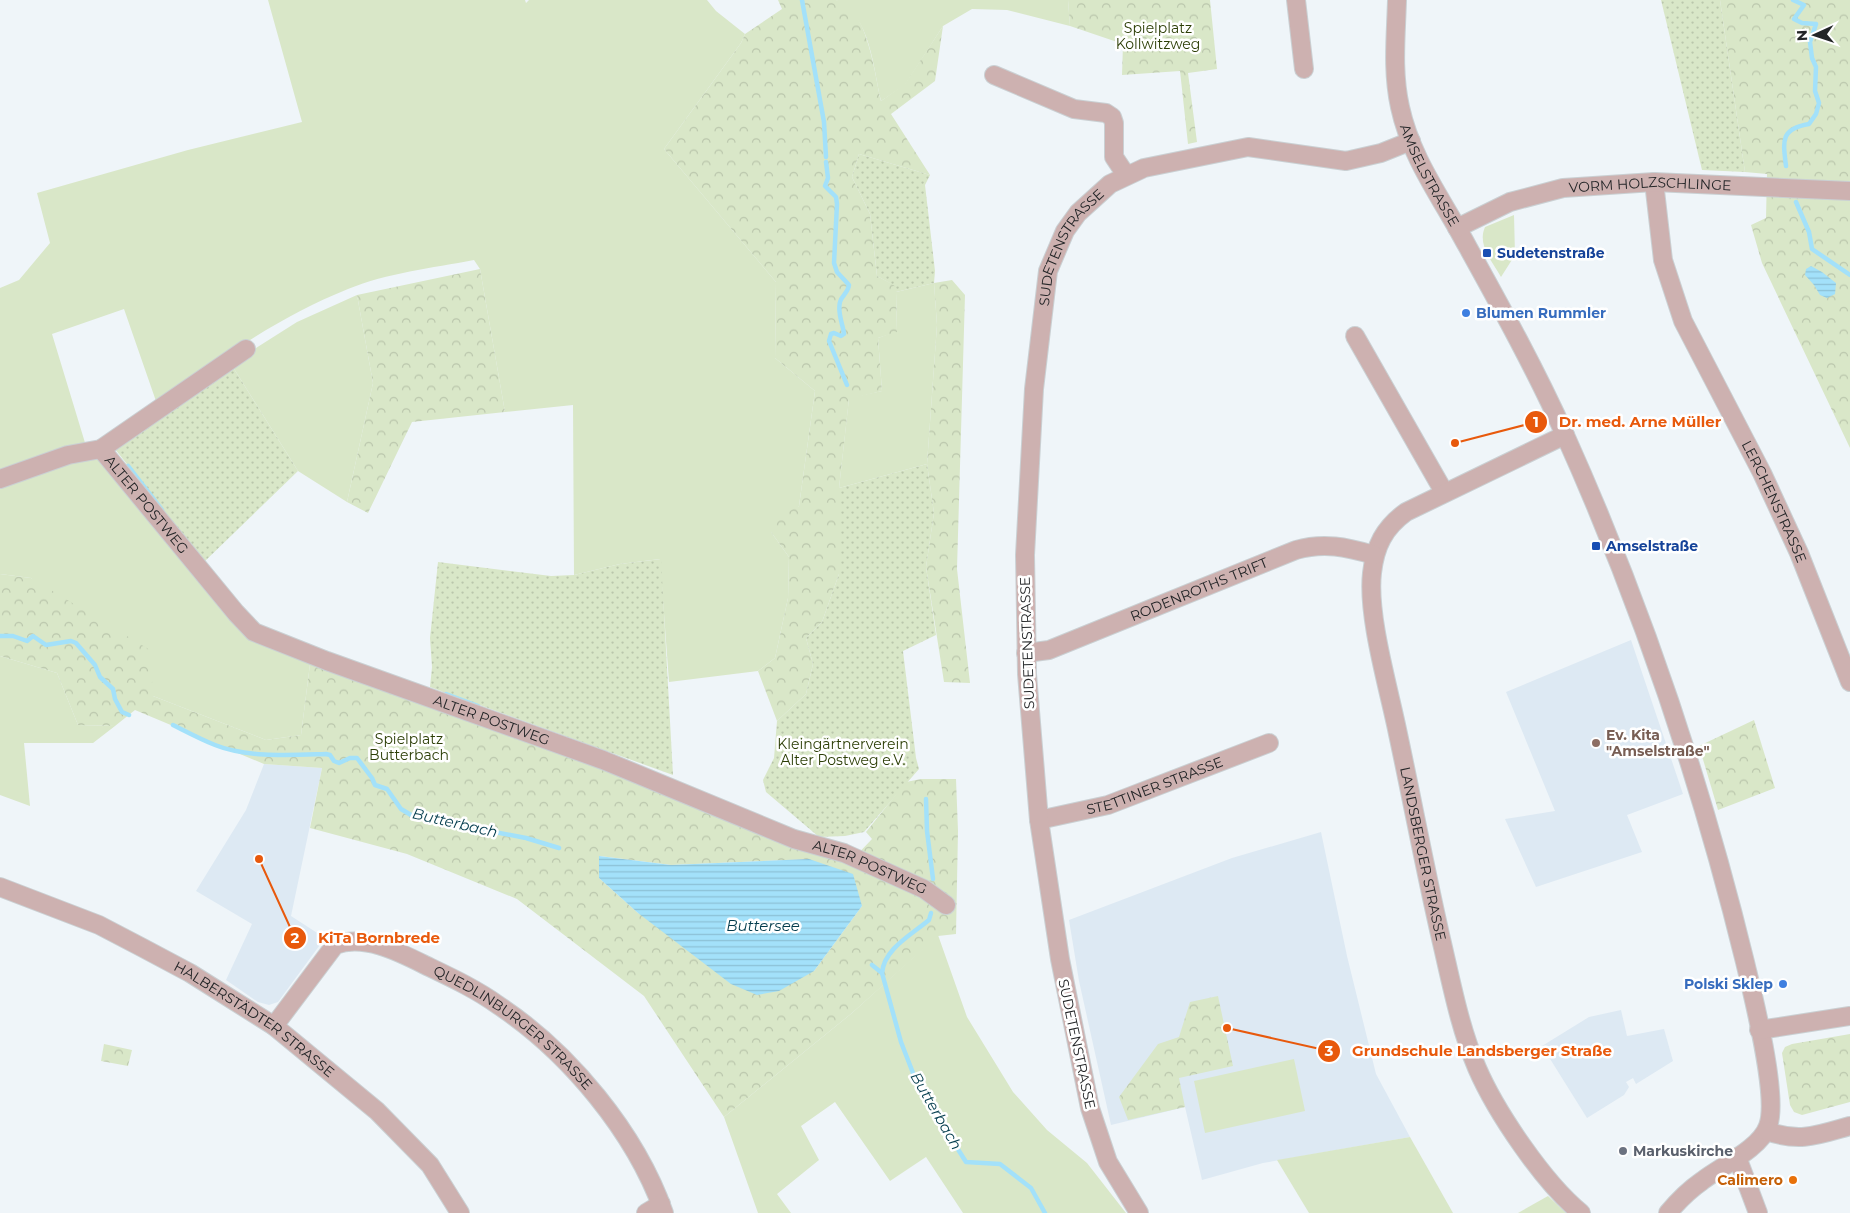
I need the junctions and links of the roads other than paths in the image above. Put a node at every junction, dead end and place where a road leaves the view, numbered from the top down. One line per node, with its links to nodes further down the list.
1 (1296, 0): 3 (street)
2 (1397, 0): 5 (street, AMSELSTRASSE)
3 (1304, 69)
4 (994, 75): 6 (street)
5 (1411, 142): 6 (street, SUDETENSTRASSE); 9 (street, AMSELSTRASSE)
6 (1126, 175): 17 (street, SUDETENSTRASSE)
7 (1654, 182): 8 (street, VORM HOLZSCHLINGE); 9 (street, VORM HOLZSCHLINGE); 18 (street, LERCHENSTRASSE)
8 (1850, 191)
9 (1457, 228): 12 (street, AMSELSTRASSE)
10 (1355, 336): 15 (street)
11 (246, 349): 13 (street, ALTER POSTWEG)
12 (1565, 435): 15 (street, LANDSBERGER STRASSE); 25 (street, AMSELSTRASSE)
13 (101, 449): 14 (street, ALTER POSTWEG); 22 (street, ALTER POSTWEG)
14 (0, 479)
15 (1444, 492): 16 (street, LANDSBERGER STRASSE)
16 (1374, 555): 17 (street, RODENROTHS TRIFT); 33 (street, LANDSBERGER STRASSE)
17 (1026, 653): 20 (street, SUDETENSTRASSE)
18 (1850, 682)
19 (1269, 743): 20 (street, STETTINER STRASSE)
20 (1039, 820): 32 (street, SUDETENSTRASSE)
21 (0, 887): 24 (street, HALBERSTÄDTER STRASSE)
22 (946, 904)
23 (1850, 1016): 25 (street)
24 (274, 1026): 29 (street, QUEDLINBURGER STRASSE); 30 (street, HALBERSTÄDTER STRASSE)
25 (1759, 1030): 27 (street, AMSELSTRASSE)
26 (1850, 1126): 27 (street)
27 (1767, 1131): 28 (street)
28 (1737, 1157): 34 (street); 35 (street)
29 (663, 1209): 31 (street)
30 (460, 1213)
31 (646, 1213)
32 (1139, 1213)
33 (1581, 1213)
34 (1668, 1213)
35 (1758, 1213)

